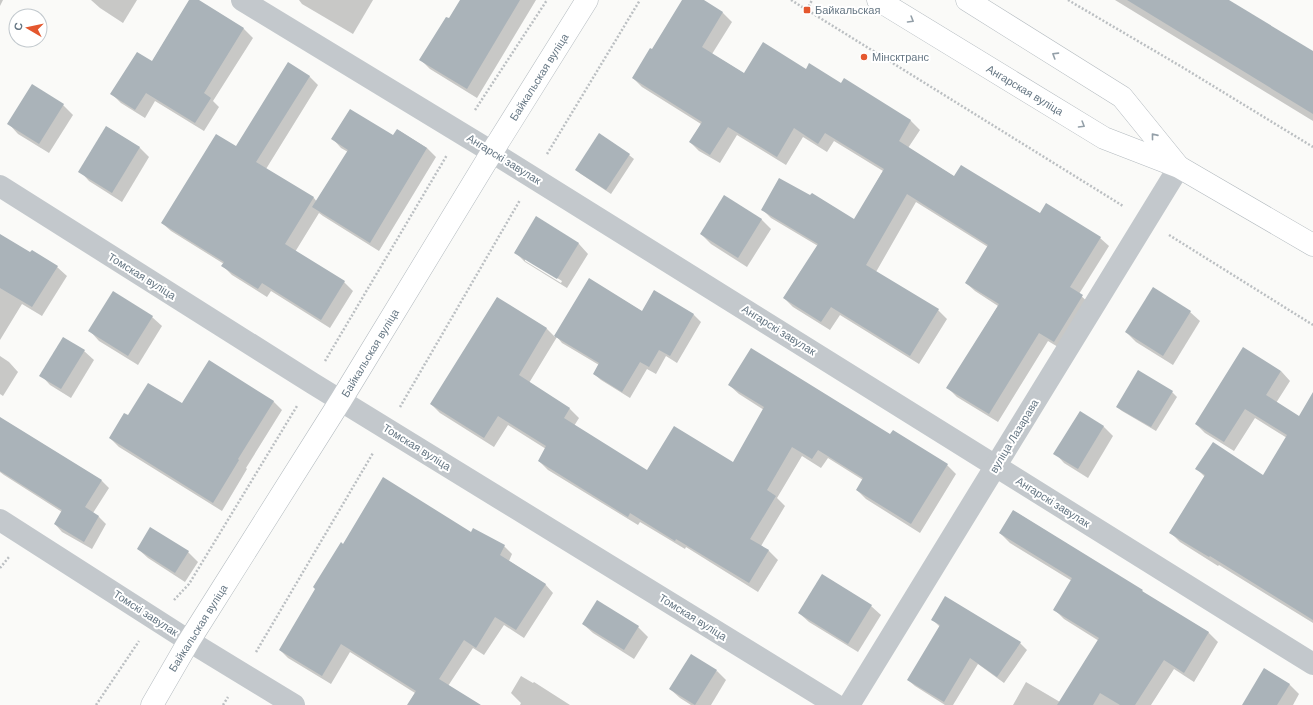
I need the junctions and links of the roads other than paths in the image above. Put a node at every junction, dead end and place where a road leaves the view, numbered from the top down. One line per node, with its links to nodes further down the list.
1 (242, 0): 5 (street, Ангарскі завулак)
2 (587, 0): 5 (main road, Байкальская вуліца)
3 (878, 0): 6 (main road, Ангарская вуліца, one-way to 6)
4 (967, 0): 6 (main road, Ангарская вуліца, one-way to 4)
5 (492, 152): 9 (main road, Байкальская вуліца); 10 (street, Ангарскі завулак)
6 (1179, 166): 8 (main road, Ангарская вуліца); 10 (street, вуліца Лазарава)
7 (0, 186): 9 (street, Томская вуліца)
8 (1313, 245)
9 (341, 400): 12 (main road, Байкальская вуліца); 16 (street, Томская вуліца)
10 (996, 466): 13 (street, Ангарскі завулак); 17 (street, вуліца Лазарава)
11 (0, 520): 12 (street, Томскі завулак)
12 (189, 641): 14 (main road, Байкальская вуліца); 15 (street, Томскі завулак)
13 (1313, 664)
14 (152, 705)
15 (294, 705)
16 (836, 705)
17 (849, 705)

